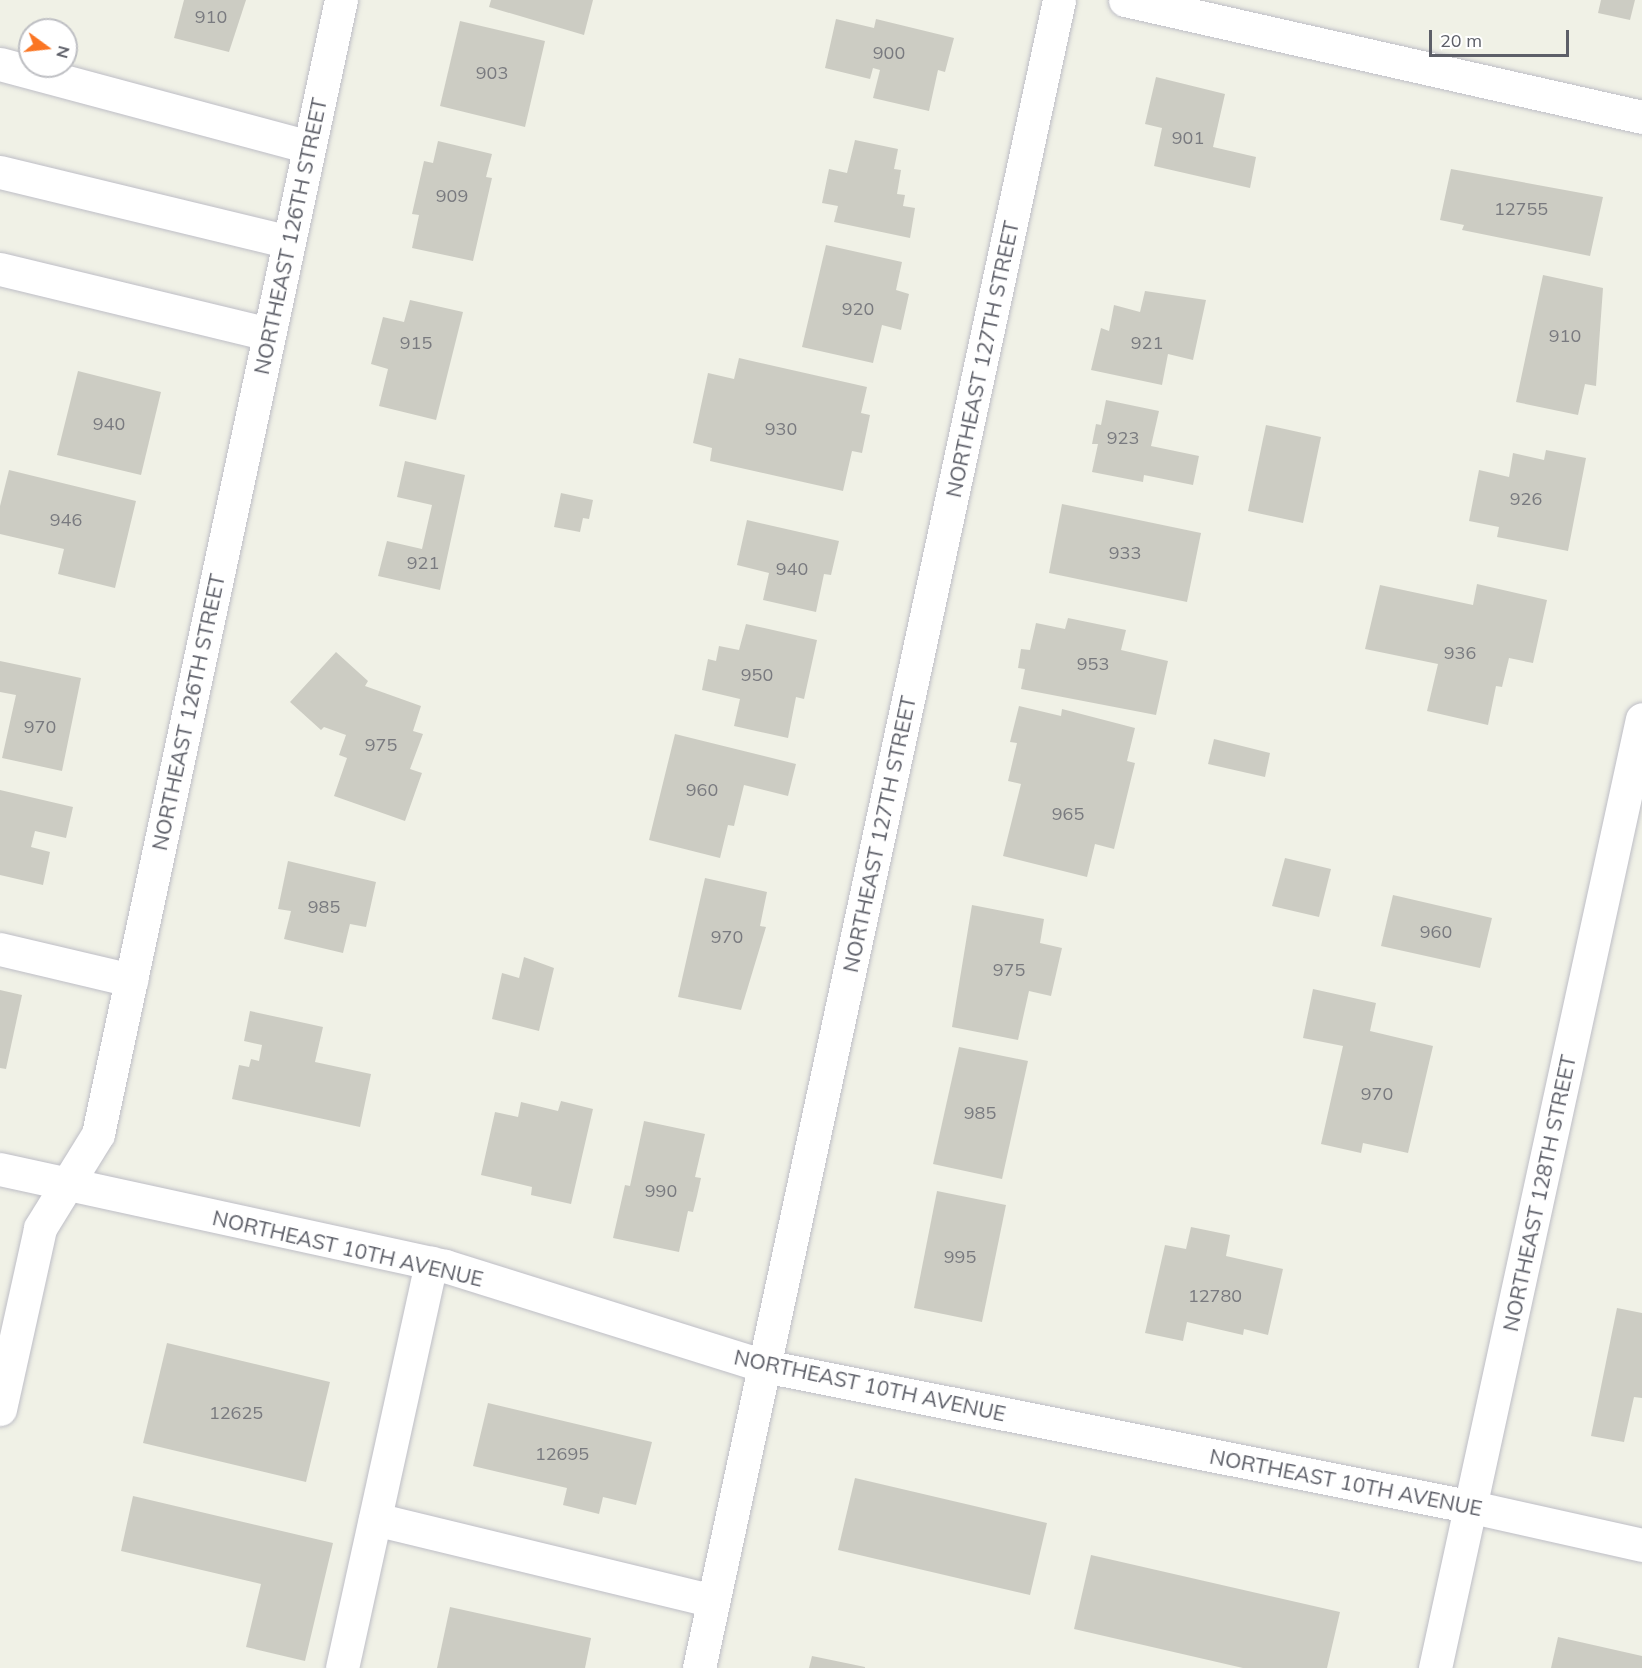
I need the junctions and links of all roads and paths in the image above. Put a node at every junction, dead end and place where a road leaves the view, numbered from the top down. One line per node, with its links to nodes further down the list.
1 (341, 0): 6 (street, NORTHEAST 126TH STREET)
2 (1059, 0): 18 (street, NORTHEAST 127TH STREET)
3 (1125, 0): 5 (street)
4 (0, 64): 6 (street)
5 (1642, 117)
6 (309, 147): 8 (street, NORTHEAST 126TH STREET)
7 (0, 172): 8 (street)
8 (289, 242): 10 (street, NORTHEAST 126TH STREET)
9 (0, 269): 10 (street)
10 (270, 334): 13 (street, NORTHEAST 126TH STREET)
11 (1642, 718): 20 (street, NORTHEAST 128TH STREET)
12 (0, 949): 13 (street)
13 (131, 980): 15 (street, NORTHEAST 126TH STREET)
14 (0, 1169): 15 (street, NORTHEAST 10TH AVENUE)
15 (68, 1186): 16 (street, NORTHEAST 10TH AVENUE); 17 (street, NORTHEAST 126TH STREET)
16 (431, 1263): 18 (street, NORTHEAST 10TH AVENUE); 21 (street)
17 (12, 1300): 19 (street, NORTHEAST 126TH STREET)
18 (764, 1366): 20 (street, NORTHEAST 10TH AVENUE); 23 (street, NORTHEAST 127TH STREET)
19 (0, 1409)
20 (1472, 1507): 22 (street, NORTHEAST 10TH AVENUE); 26 (street, NORTHEAST 128TH STREET)
21 (375, 1519): 23 (street); 24 (street)
22 (1642, 1545)
23 (713, 1601): 25 (street, NORTHEAST 127TH STREET)
24 (342, 1668)
25 (699, 1668)
26 (1436, 1668)

